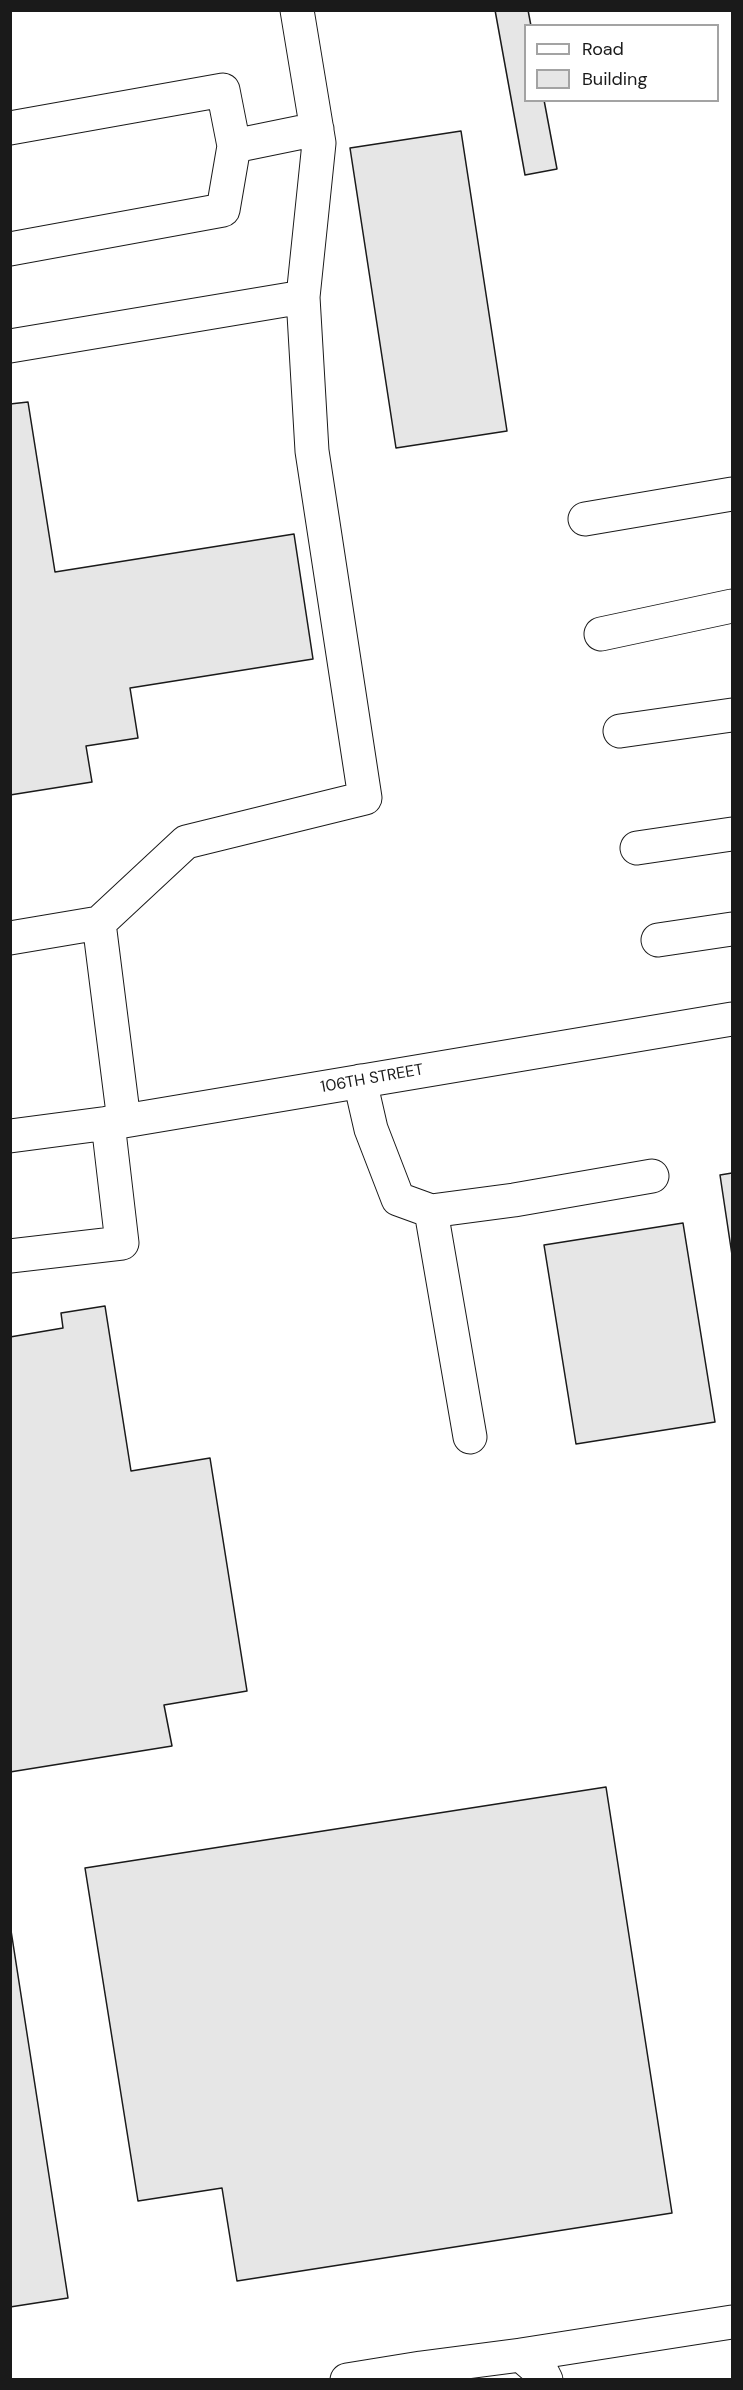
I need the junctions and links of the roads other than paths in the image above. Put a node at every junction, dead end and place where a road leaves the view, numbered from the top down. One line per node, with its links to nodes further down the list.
1 (297, 10): 3 (street)
2 (10, 128): 4 (street)
3 (317, 129): 4 (street); 6 (street)
4 (234, 146): 5 (street)
5 (10, 249)
6 (303, 297): 7 (street); 16 (street)
7 (10, 346)
8 (732, 494): 9 (street)
9 (585, 519)
10 (732, 606): 11 (street)
11 (601, 634)
12 (732, 715): 13 (street)
13 (620, 731)
14 (732, 834): 15 (street)
15 (637, 848)
16 (99, 923): 18 (street); 22 (street)
17 (732, 928): 19 (street)
18 (10, 938)
19 (658, 940)
20 (732, 1019): 21 (street, 106TH STREET)
21 (360, 1081): 22 (street, 106TH STREET); 25 (street)
22 (116, 1122): 23 (street, 106TH STREET); 26 (street)
23 (10, 1136)
24 (652, 1176): 25 (street)
25 (431, 1211): 27 (street)
26 (10, 1256)
27 (470, 1437)
28 (732, 2322): 29 (street)
29 (521, 2355): 30 (street); 32 (street)
30 (416, 2374): 31 (street)
31 (347, 2379)
32 (546, 2379)

